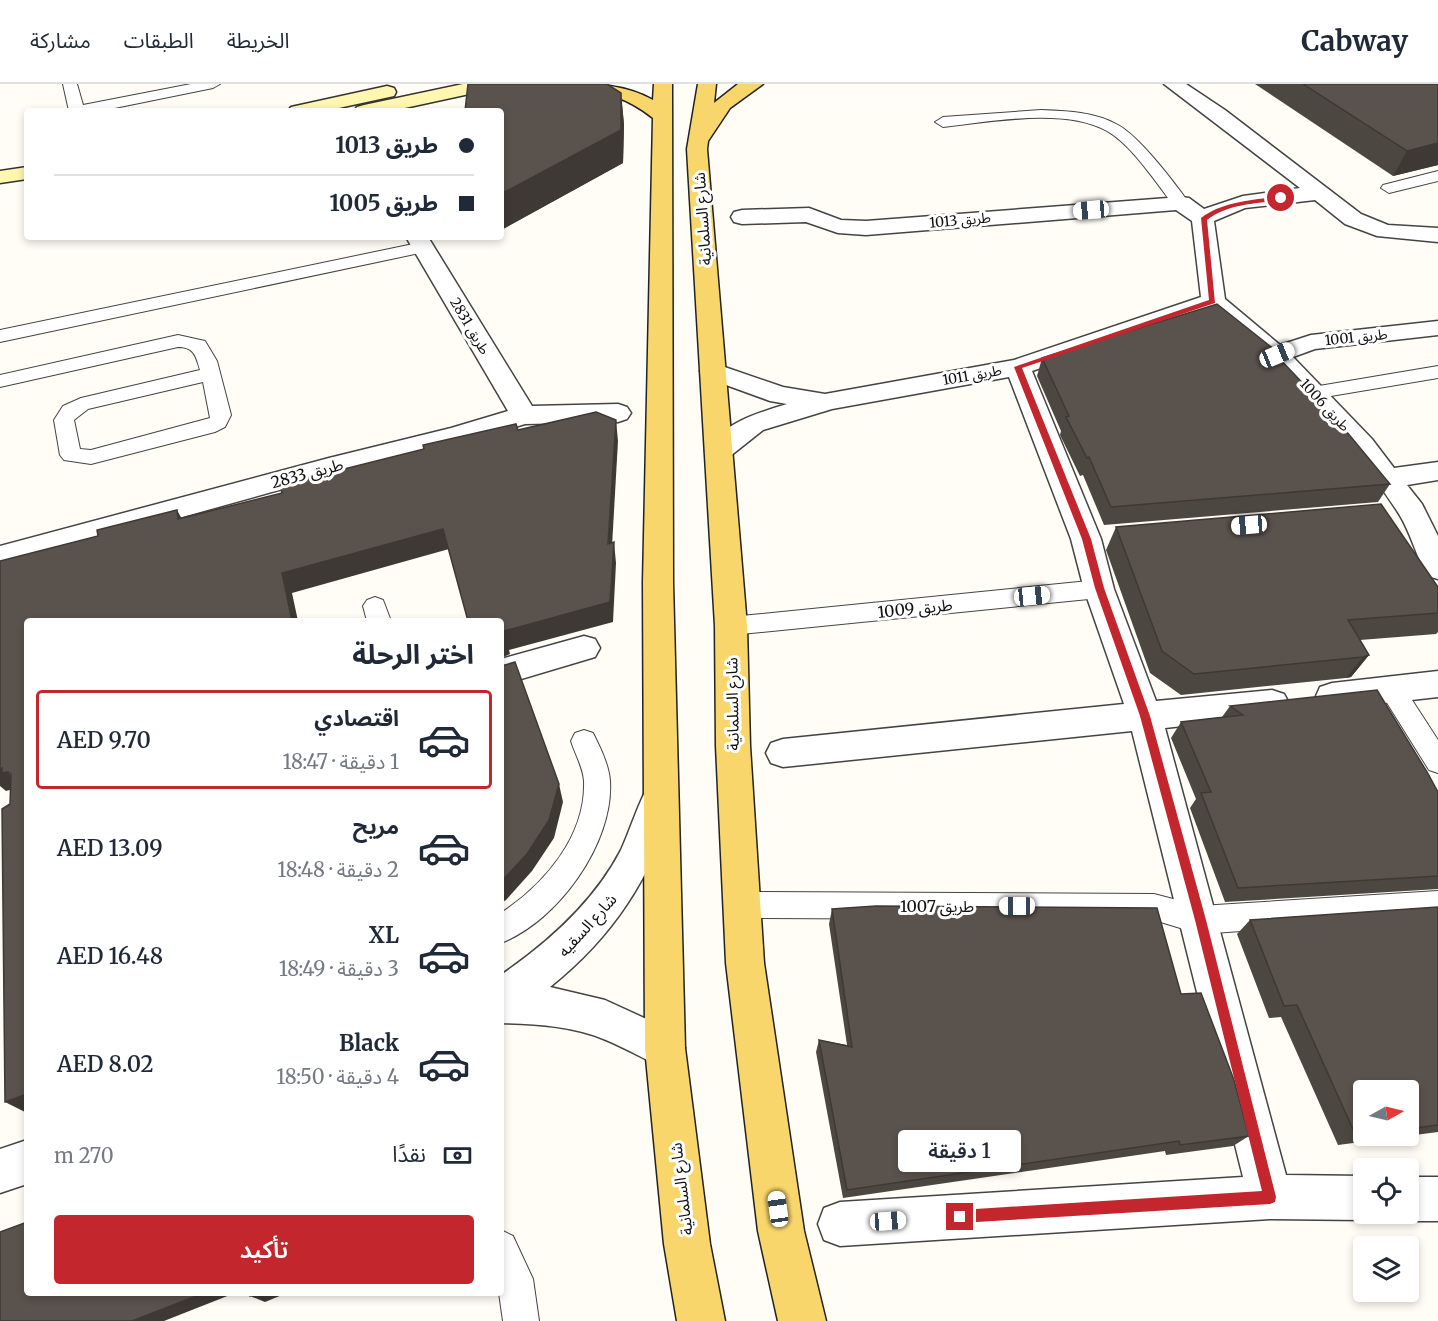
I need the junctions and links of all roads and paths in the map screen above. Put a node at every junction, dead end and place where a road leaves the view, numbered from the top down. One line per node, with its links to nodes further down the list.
1 (70, 84): 11 (lane)
2 (213, 84): 12 (lane)
3 (424, 84): 10 (street)
4 (706, 84): 16 (main road, شارع السلمانية)
5 (754, 84): 16 (main road)
6 (1173, 84): 21 (street)
7 (491, 85): 14 (street)
8 (550, 86): 9 (main road)
9 (663, 100): 57 (main road, شارع السلمانية)
10 (346, 106): 13 (street)
11 (76, 108)
12 (92, 108)
13 (329, 108)
14 (379, 108)
15 (943, 122): 22 (lane)
16 (697, 149): 32 (main road, شارع السلمانية)
17 (24, 173): 18 (street)
18 (0, 177)
19 (1438, 177): 20 (lane)
20 (1389, 188)
21 (1317, 193): 24 (street); 25 (street)
22 (1181, 203): 23 (street, طريق 1013); 24 (street)
23 (742, 217)
24 (1203, 219): 27 (street)
25 (1438, 235)
26 (420, 242): 29 (lane); 39 (street, طريق 2831)
27 (1213, 301): 30 (street, طريق 1006); 31 (street, طريق 1011)
28 (1438, 328): 30 (street, طريق 1001)
29 (0, 336)
30 (1277, 355): 36 (street, طريق 1006)
31 (1018, 367): 37 (street, طريق 1011); 47 (street)
32 (713, 371): 37 (street, طريق 1011); 40 (main road, شارع السلمانية)
33 (1438, 372): 36 (lane)
34 (210, 374): 34 (lane); 35 (lane)
35 (0, 381)
36 (1313, 393): 42 (street, طريق 1006)
37 (830, 401): 40 (street, طريق 1011)
38 (618, 413): 39 (street, طريق 2833)
39 (524, 415): 45 (street, طريق 2833)
40 (718, 451): 48 (main road, شارع السلمانية)
41 (1438, 471): 42 (street)
42 (1388, 477): 43 (street, طريق 1006)
43 (1412, 511): 44 (street); 46 (street, طريق 1006)
44 (1377, 514)
45 (0, 557)
46 (1438, 568)
47 (1099, 588): 48 (lane, طريق 1009); 53 (street)
48 (731, 626): 59 (main road, شارع السلمانية)
49 (584, 648): 50 (street)
50 (504, 671)
51 (1438, 684): 52 (street)
52 (1392, 690): 53 (street); 56 (lane)
53 (1145, 716): 55 (street); 60 (street)
54 (584, 741): 61 (lane)
55 (783, 753)
56 (1438, 762)
57 (660, 796): 62 (street, شارع السقيه); 64 (main road, شارع السلمانية)
58 (1438, 904): 60 (lane, طريق 1007)
59 (743, 905): 60 (lane, طريق 1007); 75 (main road, شارع السلمانية)
60 (1200, 920): 67 (street)
61 (504, 927)
62 (504, 996)
63 (504, 1003): 64 (street)
64 (665, 1048): 74 (main road, شارع السلمانية)
65 (24, 1163): 66 (street)
66 (0, 1171)
67 (1270, 1197): 68 (street); 71 (street)
68 (1353, 1198)
69 (1419, 1199): 70 (street)
70 (1438, 1199)
71 (840, 1224)
72 (504, 1255): 73 (lane)
73 (521, 1321)
74 (701, 1321)
75 (802, 1321)

